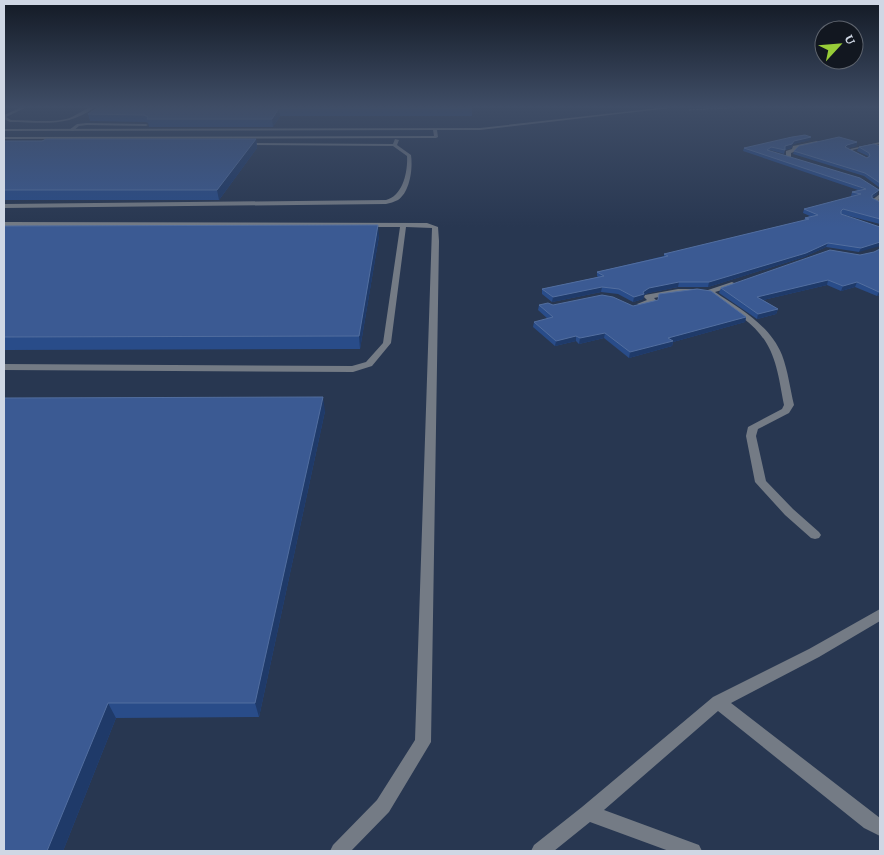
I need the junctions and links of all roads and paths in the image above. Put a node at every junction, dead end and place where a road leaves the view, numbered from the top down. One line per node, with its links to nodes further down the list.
1 (397, 147): 10 (street)
2 (795, 147): 5 (street)
3 (862, 147): 6 (street)
4 (778, 156): 5 (street)
5 (786, 158): 7 (street)
6 (865, 159)
7 (794, 160)
8 (880, 196): 9 (street)
9 (880, 203)
10 (4, 206)
11 (4, 224): 12 (street)
12 (403, 226): 16 (street); 22 (street)
13 (740, 281): 14 (street)
14 (709, 291): 15 (street); 17 (street)
15 (632, 307)
16 (4, 367)
17 (815, 535)
18 (880, 614): 19 (street)
19 (718, 702): 20 (street); 21 (street)
20 (588, 813): 23 (street); 24 (street)
21 (880, 826)
22 (339, 851)
23 (540, 851)
24 (693, 851)

